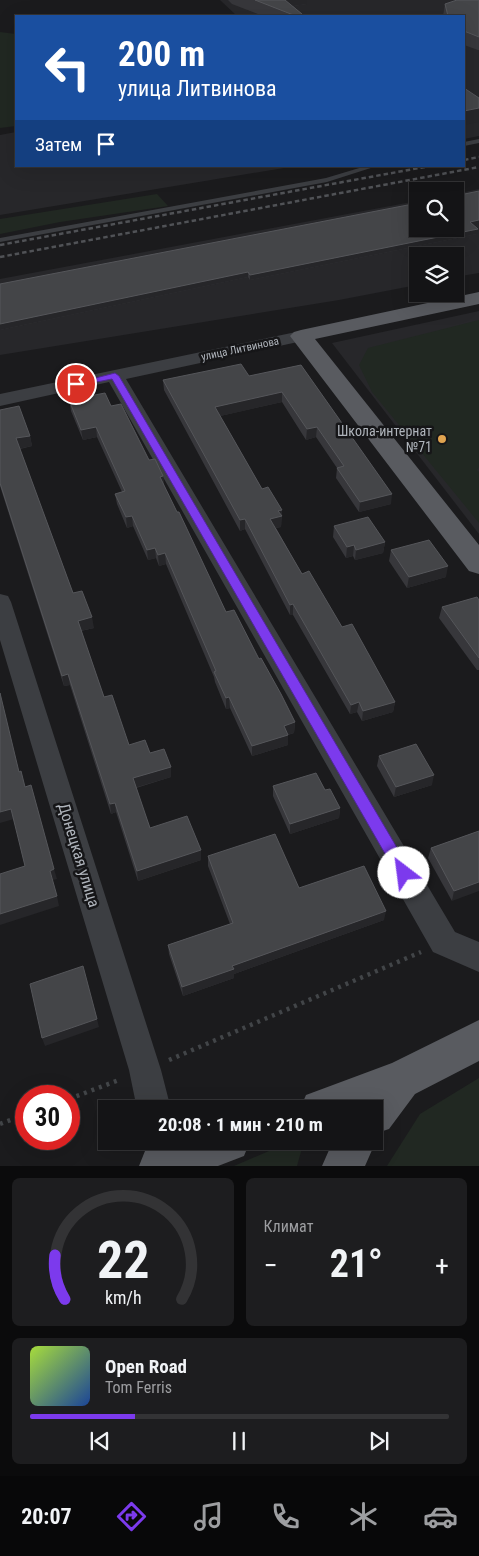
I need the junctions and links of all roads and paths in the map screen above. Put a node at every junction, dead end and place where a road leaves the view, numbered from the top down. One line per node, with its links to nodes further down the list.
1 (479, 141): 2 (lane)
2 (465, 144)
3 (371, 167): 4 (lane)
4 (0, 240)
5 (479, 298): 6 (main road, улица Литвинова)
6 (300, 336): 7 (street, улица Литвинова); 9 (main road)
7 (115, 376): 8 (street, улица Литвинова); 11 (street)
8 (0, 400)
9 (479, 564)
10 (0, 602): 14 (street, Донецкая улица)
11 (444, 942): 12 (street); 14 (path)
12 (479, 957)
13 (479, 1040): 15 (main road)
14 (145, 1070): 16 (path); 17 (street, Донецкая улица)
15 (401, 1080): 18 (main road); 19 (main road)
16 (80, 1094)
17 (152, 1100)
18 (345, 1100)
19 (383, 1103)
20 (15, 1118): 21 (path)
21 (0, 1124)
22 (191, 1150): 24 (main road)
23 (351, 1150): 25 (main road)
24 (162, 1157)
25 (343, 1166)

